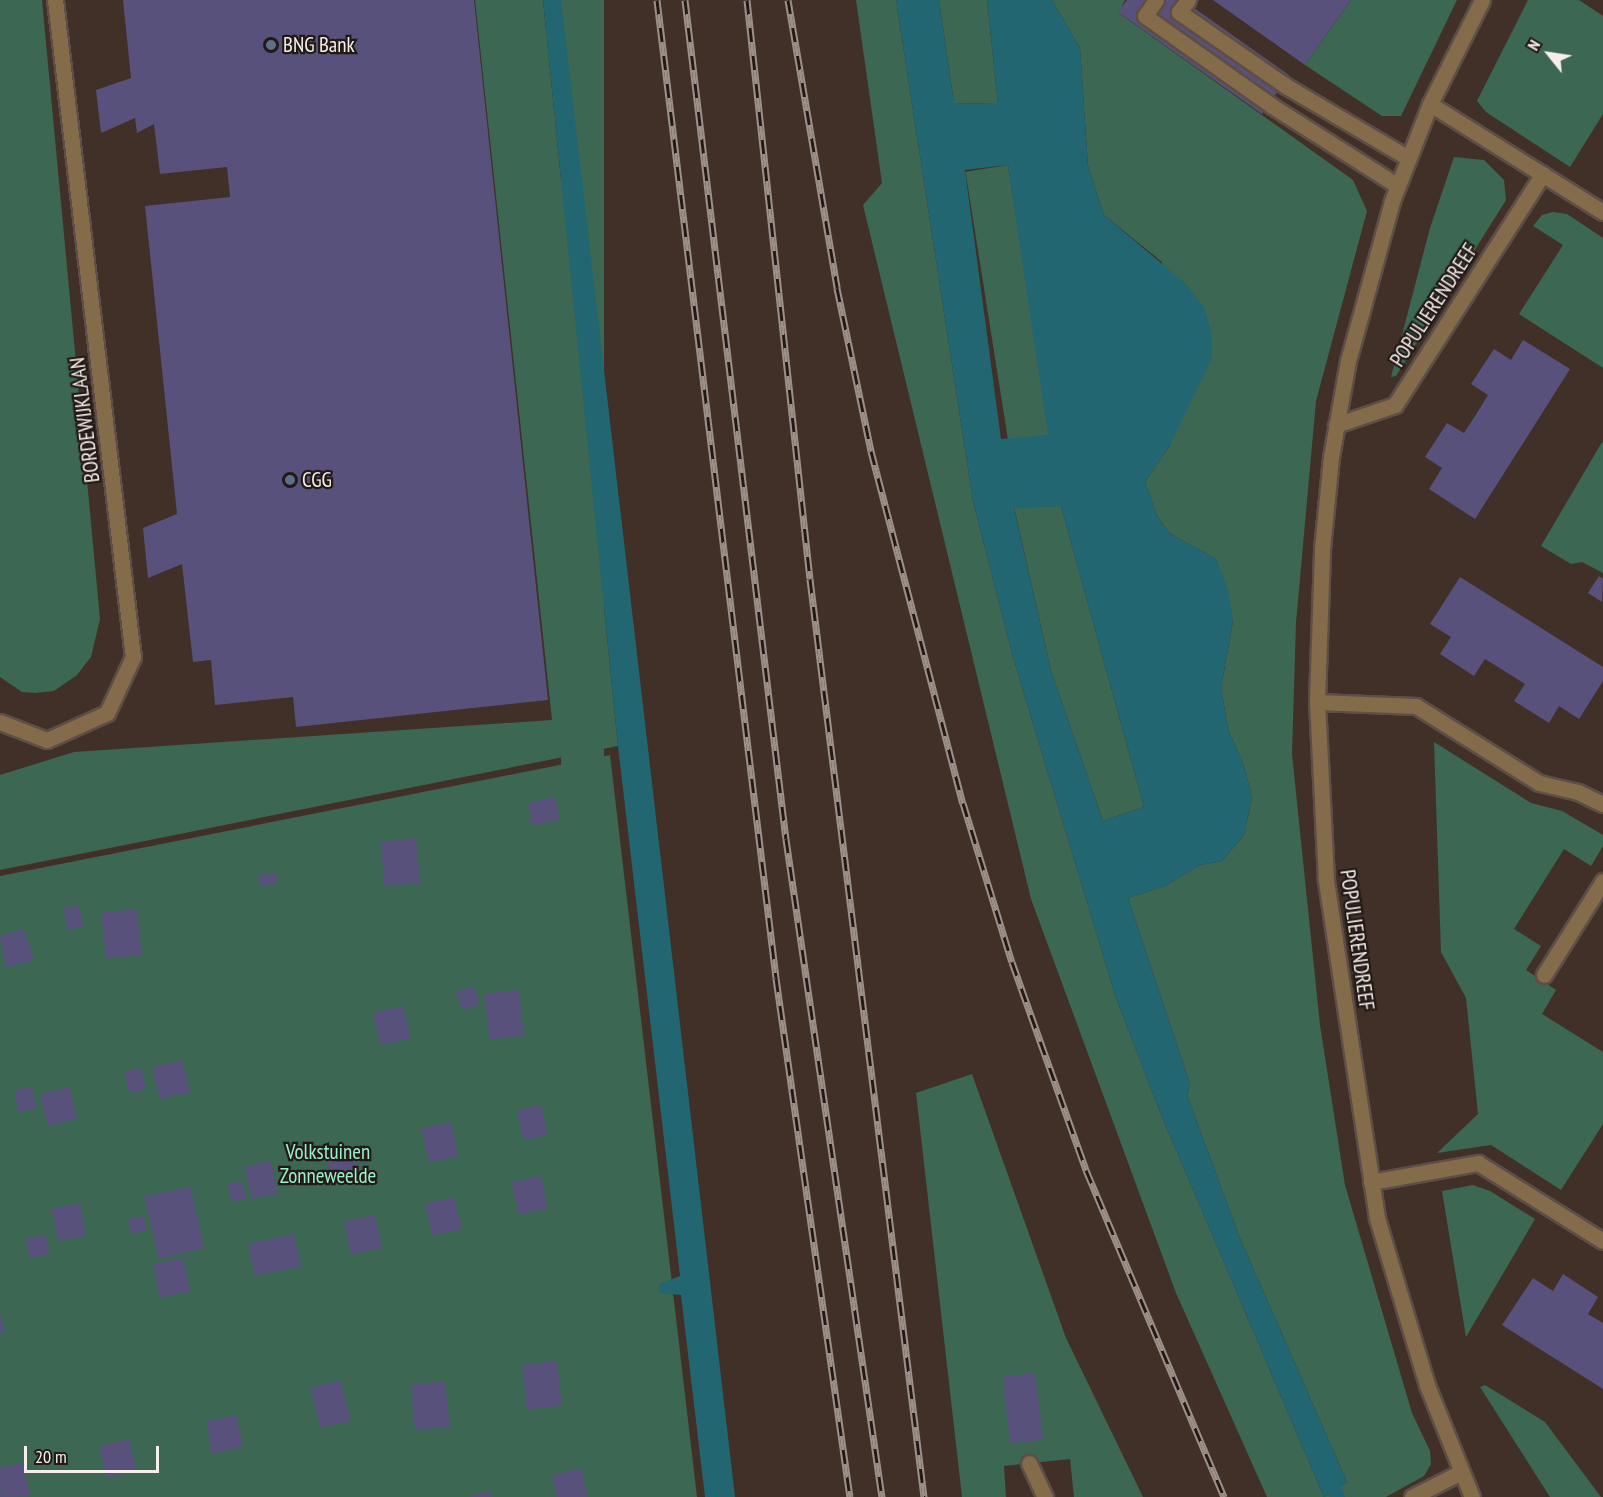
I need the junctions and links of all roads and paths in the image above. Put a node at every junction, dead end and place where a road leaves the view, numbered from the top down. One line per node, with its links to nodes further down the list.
1 (55, 0): 12 (street, BORDEWIJKLAAN)
2 (1156, 0): 8 (street)
3 (1188, 0): 6 (street)
4 (1482, 0): 5 (street, POPULIERENDREEF)
5 (1430, 104): 6 (street, POPULIERENDREEF); 7 (street)
6 (1408, 158): 8 (street, POPULIERENDREEF)
7 (1543, 174): 9 (street); 10 (street, POPULIERENDREEF)
8 (1398, 186): 10 (street, POPULIERENDREEF)
9 (1603, 212)
10 (1336, 425): 11 (street, POPULIERENDREEF)
11 (1317, 702): 13 (street); 16 (street, POPULIERENDREEF)
12 (1, 724)
13 (1603, 804)
14 (1603, 881): 15 (street)
15 (1544, 975)
16 (1371, 1182): 17 (street); 19 (street, POPULIERENDREEF)
17 (1603, 1241)
18 (1029, 1463): 20 (street)
19 (1461, 1472): 21 (street); 22 (street, POPULIERENDREEF)
20 (1045, 1497)
21 (1412, 1497)
22 (1472, 1497)

